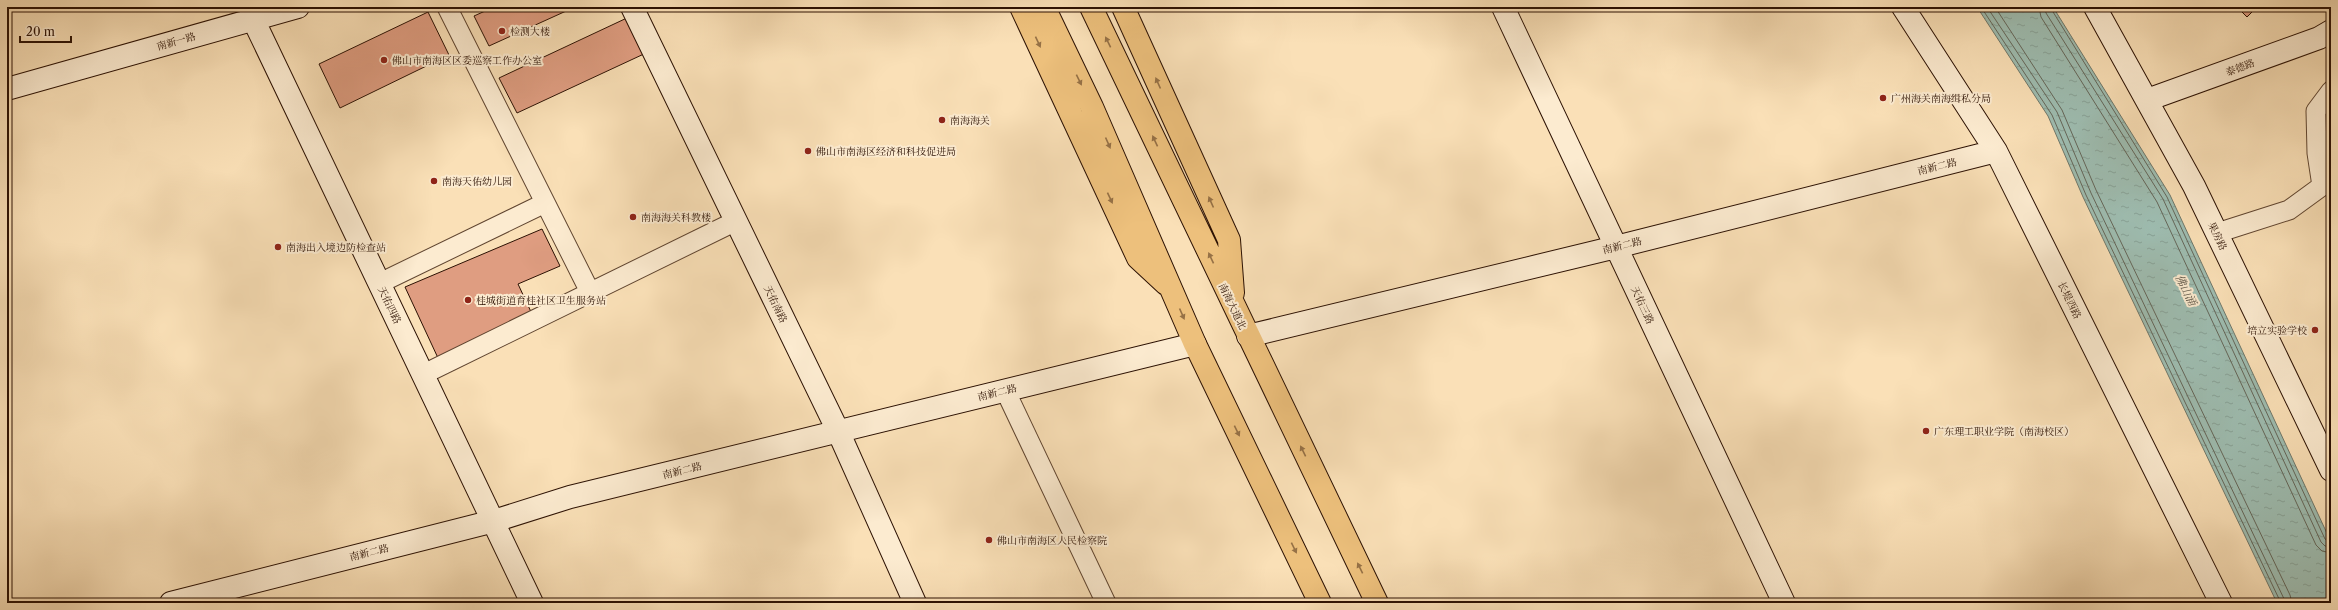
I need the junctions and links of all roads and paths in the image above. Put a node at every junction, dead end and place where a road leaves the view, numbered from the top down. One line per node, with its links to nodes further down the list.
1 (298, 7): 11 (street, 南新一路)
2 (447, 7): 18 (street)
3 (632, 7): 19 (street, 天佑南路)
4 (1021, 7): 23 (highway, one-way to 23)
5 (1044, 7): 23 (highway, one-way to 23)
6 (1091, 7): 25 (highway, 南海大道北, one-way to 6)
7 (1123, 7): 25 (highway, one-way to 7)
8 (1503, 7): 21 (street, 天佑三路)
9 (1902, 7): 17 (street, 长堤西路)
10 (2095, 7): 16 (street, 果房路)
11 (251, 13): 14 (street, 南新一路); 22 (street, 天佑四路)
12 (2331, 31): 16 (street, 泰德路)
13 (2331, 44): 16 (street, 泰德路)
14 (7, 89)
15 (2331, 91): 20 (street)
16 (2150, 106): 20 (street, 果房路)
17 (1996, 152): 21 (street, 南新二路); 40 (street, 长堤西路)
18 (545, 203): 22 (street); 24 (street)
19 (736, 221): 24 (street); 30 (street, 天佑南路)
20 (2217, 233): 31 (street, 果房路)
21 (1616, 247): 26 (street, 南新二路); 39 (street, 天佑三路)
22 (380, 282): 28 (street, 天佑四路)
23 (1172, 290): 27 (highway, one-way to 27)
24 (590, 292): 28 (street)
25 (1234, 307): 26 (highway, 南海大道北)
26 (1248, 336): 38 (highway, 南海大道北, one-way to 26)
27 (1195, 344): 29 (street, 南新二路); 37 (highway, one-way to 37)
28 (424, 374): 32 (street, 天佑四路)
29 (1005, 390): 30 (street, 南新二路); 36 (street)
30 (838, 432): 32 (street, 南新二路); 35 (street, 天佑南路)
31 (2331, 470)
32 (494, 520): 33 (street, 南新二路); 34 (street, 天佑四路)
33 (171, 603)
34 (532, 603)
35 (915, 603)
36 (1106, 603)
37 (1320, 603)
38 (1377, 603)
39 (1784, 603)
40 (2221, 603)

